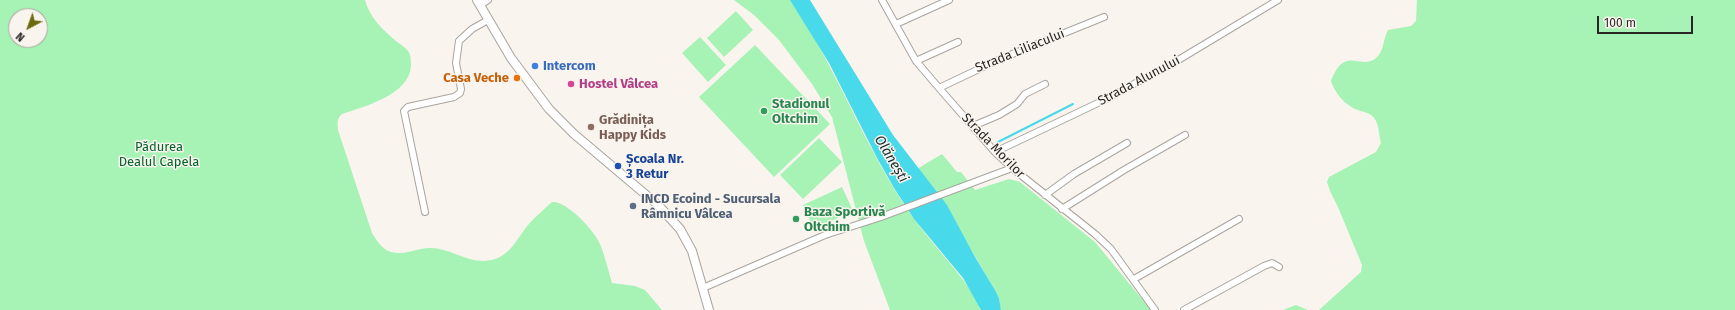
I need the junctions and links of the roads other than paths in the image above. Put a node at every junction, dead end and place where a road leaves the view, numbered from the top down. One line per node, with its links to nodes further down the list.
1 (488, 0): 5 (street)
2 (882, 0): 8 (street, Strada Morilor)
3 (949, 0): 8 (street)
4 (1278, 0): 16 (street, Strada Alunului)
5 (479, 3): 7 (main road)
6 (1104, 17): 12 (street, Strada Liliacului)
7 (488, 20): 20 (street); 24 (main road)
8 (896, 24): 10 (street, Strada Morilor)
9 (958, 42): 10 (street)
10 (916, 61): 12 (street, Strada Morilor)
11 (1046, 84): 13 (street)
12 (938, 88): 13 (street, Strada Morilor)
13 (973, 126): 16 (street, Strada Morilor)
14 (1185, 135): 19 (street)
15 (1127, 143): 18 (street)
16 (995, 152): 17 (street, Strada Morilor)
17 (1012, 168): 18 (street, Strada Morilor); 24 (street)
18 (1045, 195): 19 (street, Strada Morilor)
19 (1062, 209): 23 (street, Strada Morilor)
20 (426, 212)
21 (1239, 219): 23 (street)
22 (1279, 267): 27 (street)
23 (1134, 280): 26 (street, Strada Morilor)
24 (704, 288): 25 (main road)
25 (709, 310)
26 (1155, 310)
27 (1184, 310)

